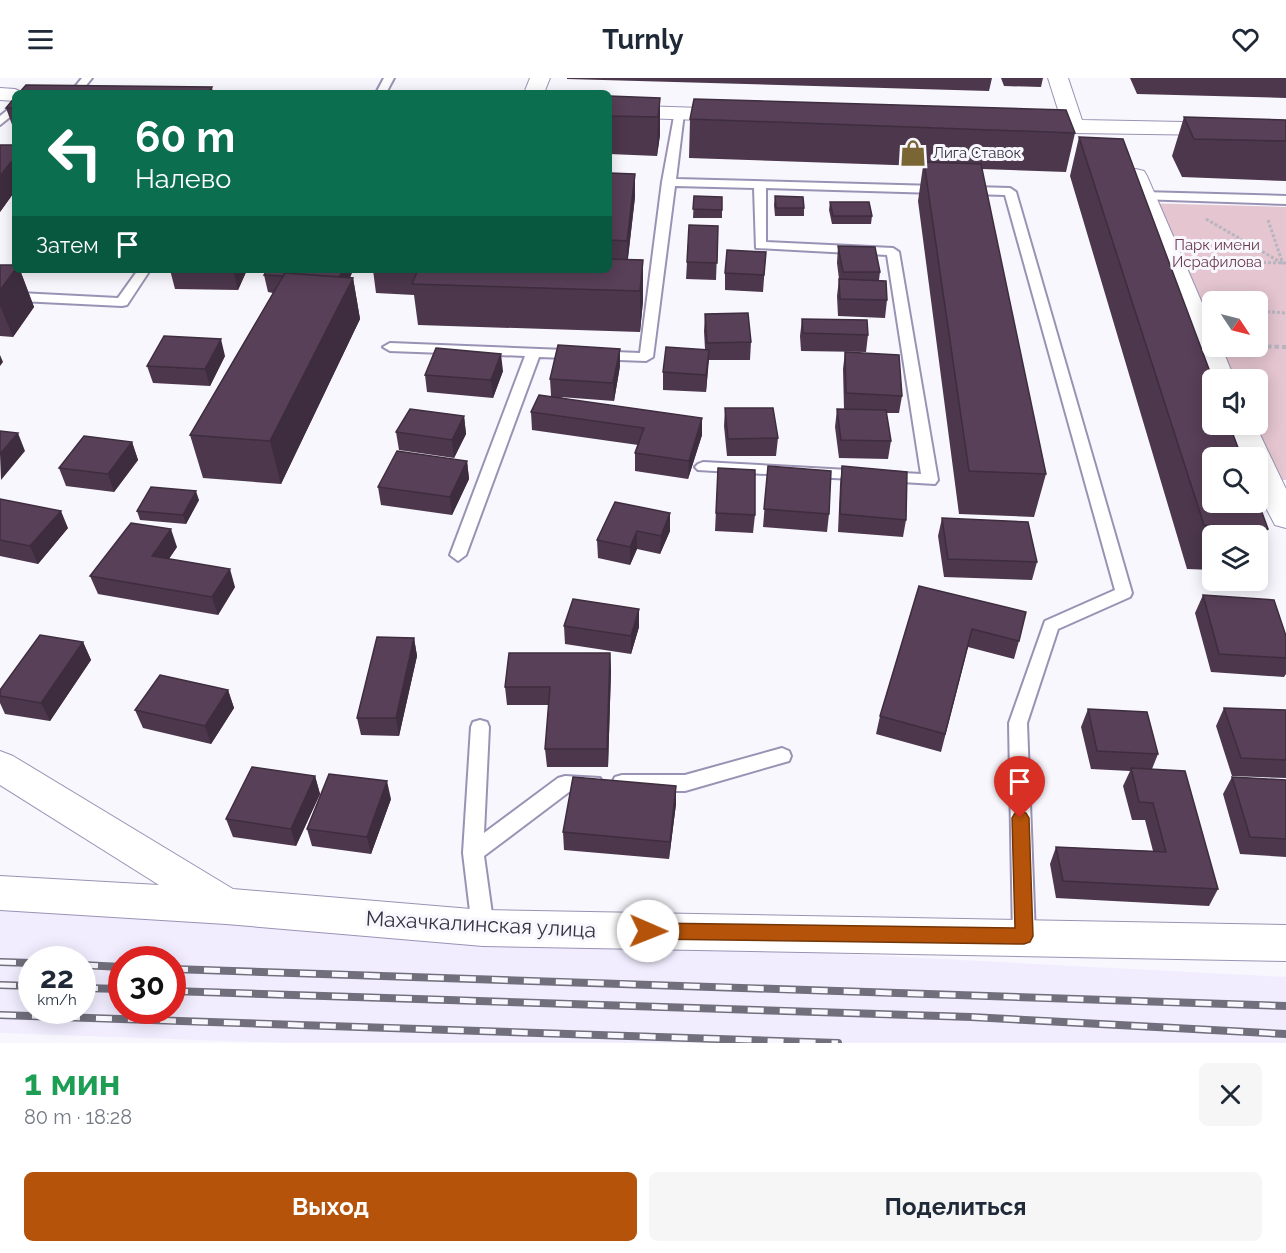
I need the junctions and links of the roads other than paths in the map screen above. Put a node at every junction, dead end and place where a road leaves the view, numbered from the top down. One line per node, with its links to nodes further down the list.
1 (87, 78): 3 (lane)
2 (1058, 78): 10 (street)
3 (77, 90)
4 (12, 110): 8 (lane)
5 (612, 111): 6 (street)
6 (679, 113): 7 (street); 13 (lane)
7 (751, 116)
8 (0, 122)
9 (1012, 124): 10 (street)
10 (1074, 127): 12 (street)
11 (1286, 130): 12 (street)
12 (1124, 143): 15 (street)
13 (668, 182): 14 (lane); 20 (lane)
14 (760, 184): 22 (lane); 33 (lane)
15 (1143, 195): 16 (lane); 21 (street)
16 (1286, 200)
17 (142, 273): 18 (lane)
18 (0, 296)
19 (390, 347): 20 (lane)
20 (533, 354): 25 (lane)
21 (1217, 369)
22 (703, 467)
23 (1268, 480): 24 (street)
24 (1281, 502)
25 (458, 555)
26 (480, 727): 29 (lane)
27 (782, 756): 29 (lane)
28 (0, 766): 31 (street)
29 (473, 853): 32 (lane)
30 (0, 893): 31 (street, Махачкалинская улица)
31 (226, 906): 32 (street, Махачкалинская улица)
32 (483, 928): 33 (street, Махачкалинская улица)
33 (1024, 936): 34 (street, Махачкалинская улица)
34 (1286, 943)

